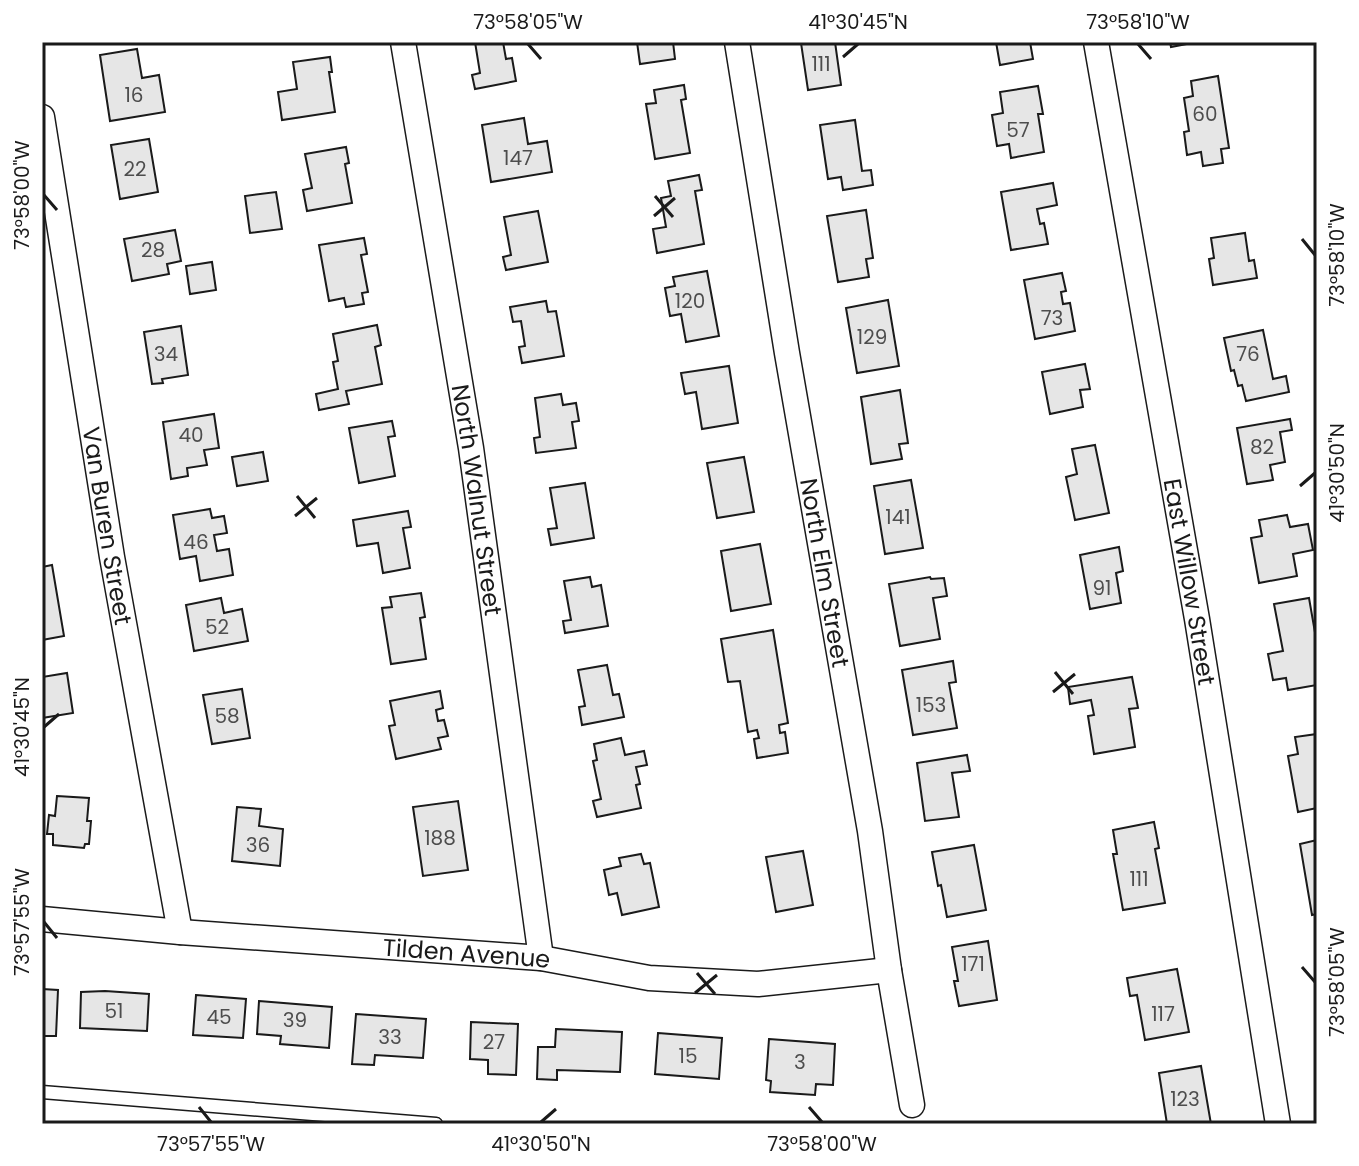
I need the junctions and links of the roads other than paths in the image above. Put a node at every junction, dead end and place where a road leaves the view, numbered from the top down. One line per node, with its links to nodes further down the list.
1 (403, 42): 7 (street, North Walnut Street)
2 (737, 42): 8 (street, North Elm Street)
3 (1096, 42): 12 (street, East Willow Street)
4 (42, 117): 6 (street, Van Buren Street)
5 (42, 919): 6 (street, Tilden Avenue)
6 (180, 932): 7 (street, Tilden Avenue)
7 (541, 958): 8 (street, Tilden Avenue)
8 (889, 970): 10 (street, North Elm Street)
9 (42, 1092): 11 (lane)
10 (912, 1105)
11 (436, 1124)
12 (1278, 1124)

